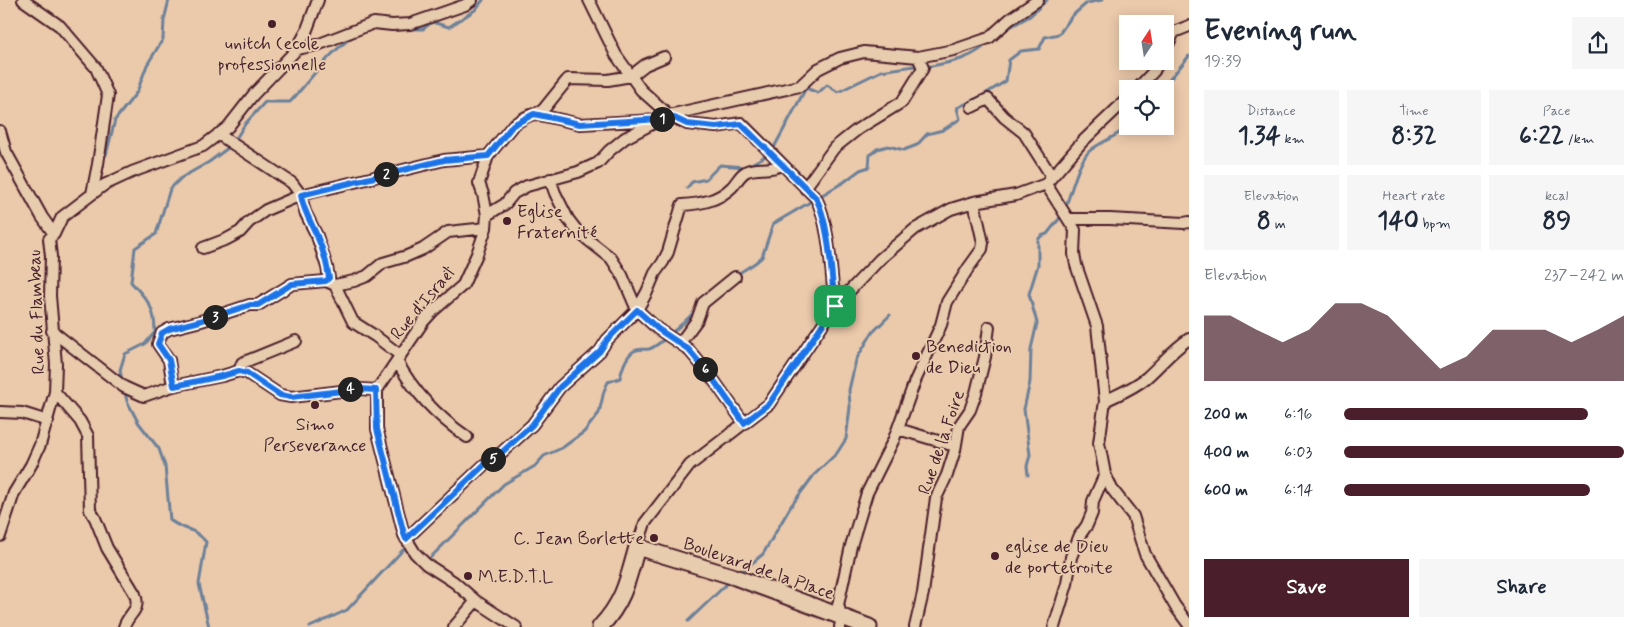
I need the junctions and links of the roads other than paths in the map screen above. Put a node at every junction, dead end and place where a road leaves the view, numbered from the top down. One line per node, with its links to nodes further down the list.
1 (23, 0): 25 (street)
2 (318, 0): 8 (street, Rue du Flambeau)
3 (472, 0): 8 (street)
4 (589, 0): 12 (street)
5 (1038, 0): 9 (street)
6 (1189, 26): 7 (street)
7 (1174, 32)
8 (297, 49): 19 (street, Rue du Flambeau)
9 (918, 56): 17 (street); 24 (street)
10 (664, 57): 12 (street, Rue d'Israël)
11 (1154, 70): 13 (street)
12 (631, 76): 16 (street, Rue d'Israël); 17 (street)
13 (1146, 80)
14 (972, 107): 23 (street)
15 (1119, 107): 23 (street)
16 (534, 114): 17 (street); 20 (street, Rue d'Israël)
17 (665, 117): 21 (street); 22 (street)
18 (0, 131): 32 (street)
19 (218, 134): 25 (street, Rue du Flambeau); 26 (street)
20 (488, 156): 26 (street); 28 (street, Rue d'Israël)
21 (782, 165): 24 (street); 37 (street)
22 (550, 179): 28 (street); 37 (street)
23 (1049, 180): 27 (street); 29 (street)
24 (805, 188): 36 (street)
25 (92, 194): 32 (street, Rue du Flambeau)
26 (301, 195): 33 (street); 35 (street)
27 (974, 202): 36 (street); 52 (street)
28 (487, 214): 31 (street, Rue d'Israël)
29 (1069, 220): 30 (street); 48 (street)
30 (1189, 222)
31 (486, 228): 35 (street); 43 (street, Rue d'Israël)
32 (54, 234): 39 (street, Rue du Flambeau)
33 (203, 248)
34 (735, 277): 42 (street)
35 (330, 283): 43 (street); 45 (street)
36 (835, 306): 51 (street)
37 (637, 310): 42 (street); 57 (street)
38 (990, 327): 54 (street, Rue de la Foire)
39 (52, 331): 45 (street); 47 (street, Rue du Flambeau)
40 (1189, 339): 48 (street)
41 (296, 341): 44 (street)
42 (680, 343): 51 (street)
43 (398, 358): 46 (street, Rue d'Israël); 53 (street)
44 (239, 371): 45 (street); 46 (street)
45 (174, 386)
46 (376, 390): 57 (street)
47 (55, 392): 50 (street, Rue du Flambeau); 63 (street)
48 (1105, 401): 55 (street)
49 (0, 412): 50 (street)
50 (48, 421): 56 (street, Rue du Flambeau)
51 (744, 423): 58 (street)
52 (898, 429): 54 (street); 61 (street)
53 (467, 437)
54 (955, 446): 68 (street, Rue de la Foire)
55 (1105, 474): 60 (street); 69 (street)
56 (0, 536)
57 (406, 539): 59 (street)
58 (637, 547): 61 (street, Boulevard de la Place); 66 (street)
59 (476, 601): 64 (street); 65 (street)
60 (1185, 611): 62 (street)
61 (841, 622): 67 (street, Boulevard de la Place)
62 (1189, 625)
63 (124, 627)
64 (454, 627)
65 (516, 627)
66 (600, 627)
67 (869, 627)
68 (914, 627)
69 (1054, 627)

